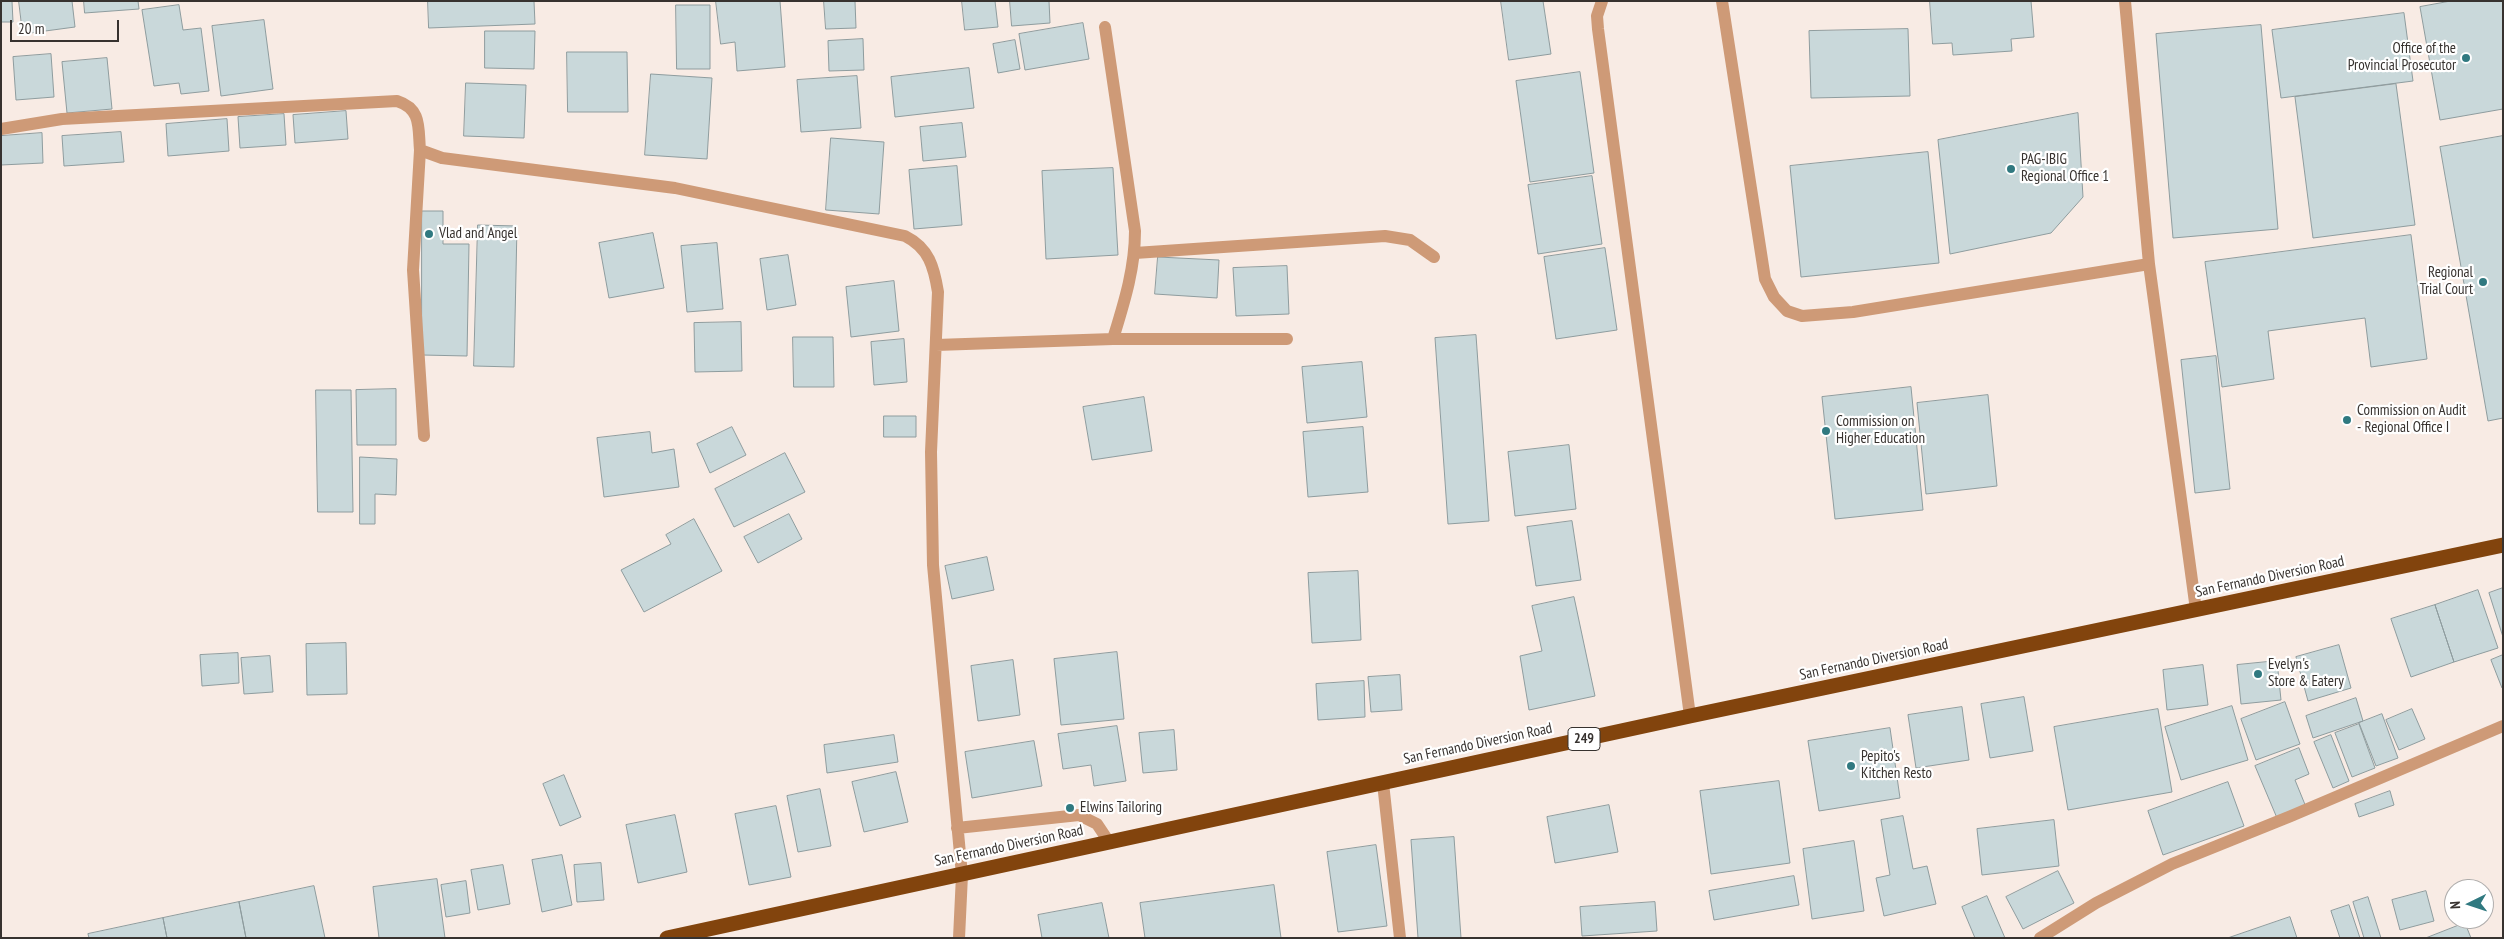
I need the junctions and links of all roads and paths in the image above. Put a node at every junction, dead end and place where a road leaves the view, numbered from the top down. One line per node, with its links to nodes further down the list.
1 (1602, 1): 16 (street)
2 (1722, 1): 9 (street)
3 (2125, 1): 9 (street)
4 (1105, 28): 7 (street)
5 (1, 129): 6 (street)
6 (420, 150): 12 (street); 13 (street)
7 (1135, 253): 8 (street); 10 (street)
8 (1434, 257)
9 (2149, 264): 15 (street)
10 (1113, 339): 11 (street); 12 (street)
11 (1287, 339)
12 (936, 345): 19 (street)
13 (424, 436)
14 (2503, 545): 15 (highway, San Fernando Diversion Road / 249)
15 (2196, 610): 16 (highway, San Fernando Diversion Road / 249)
16 (1690, 716): 18 (highway, San Fernando Diversion Road / 249)
17 (2503, 726): 25 (street)
18 (1383, 783): 20 (highway, San Fernando Diversion Road / 249); 24 (street)
19 (957, 828): 20 (street); 21 (street)
20 (1109, 842): 21 (highway, San Fernando Diversion Road / 249)
21 (962, 875): 22 (highway, San Fernando Diversion Road / 249); 23 (street)
22 (667, 938)
23 (959, 938)
24 (1400, 938)
25 (2040, 938)

